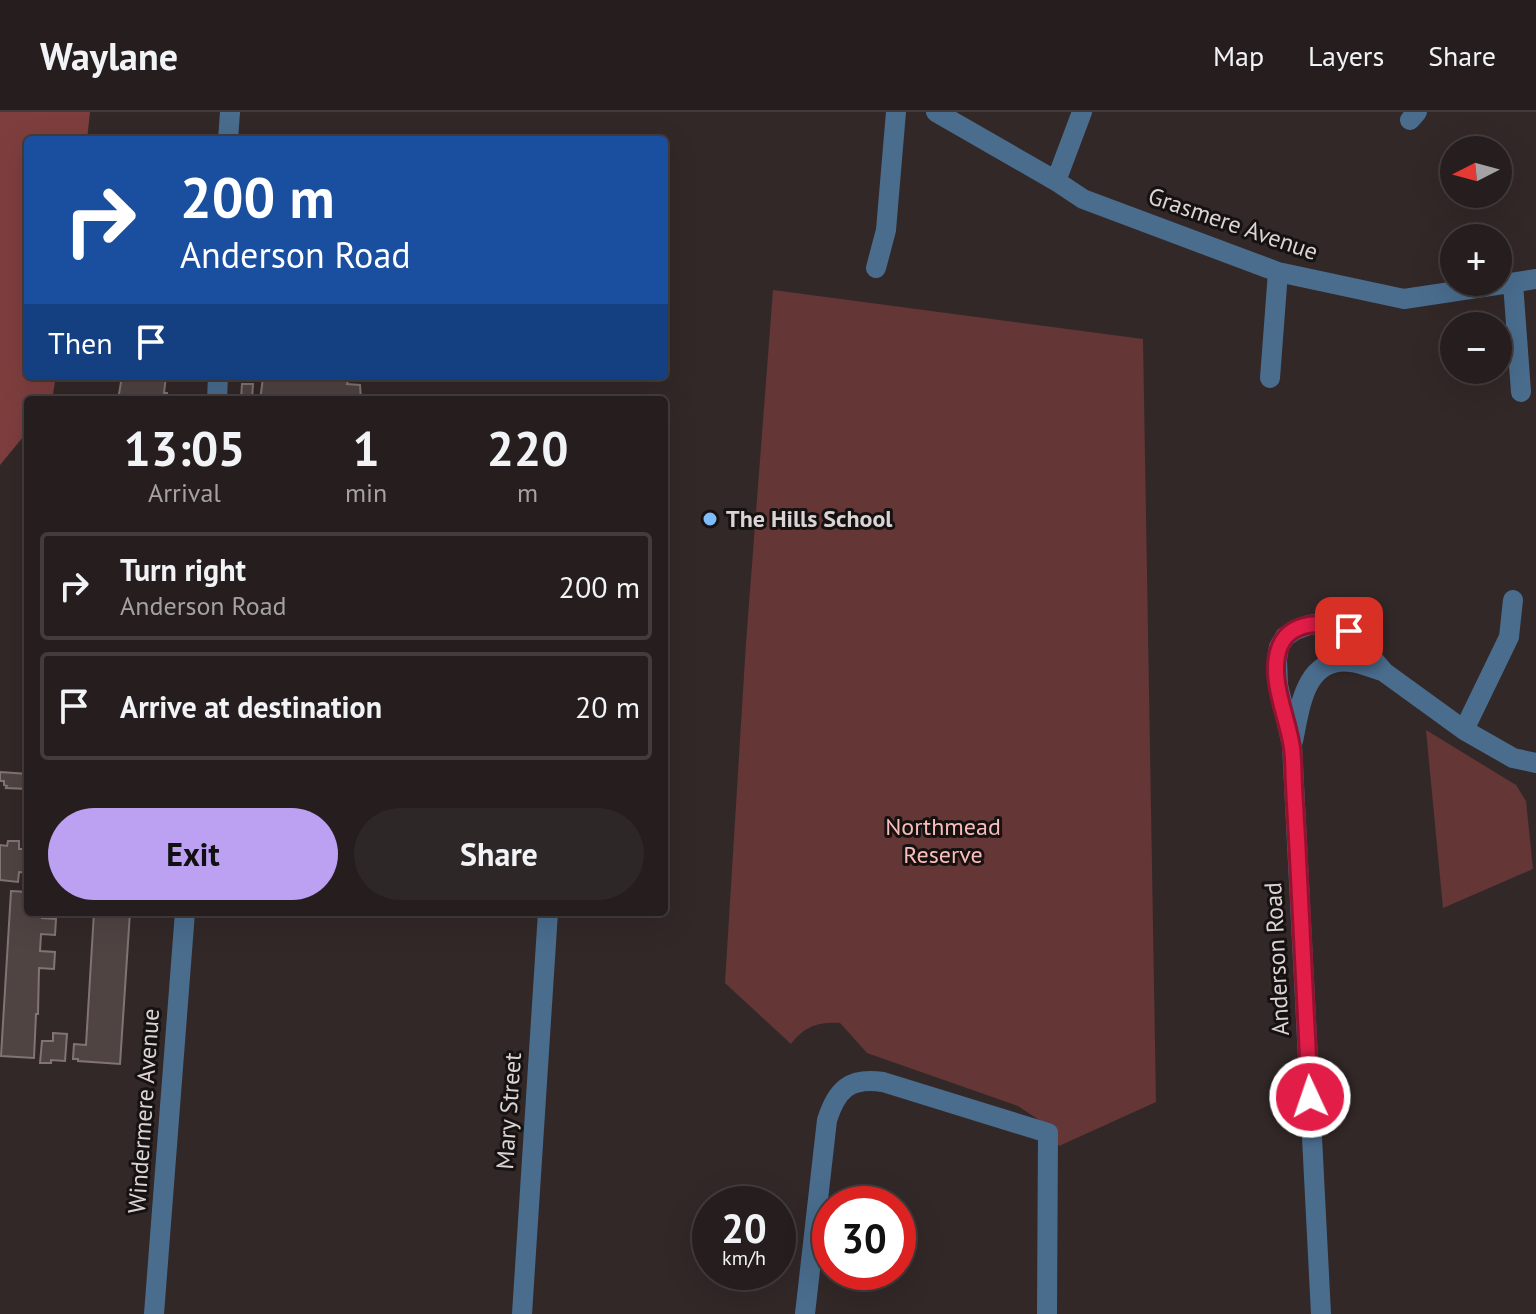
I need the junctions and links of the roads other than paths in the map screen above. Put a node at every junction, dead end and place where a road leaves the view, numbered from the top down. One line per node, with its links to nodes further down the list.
1 (230, 112): 5 (street)
2 (896, 112): 7 (street)
3 (936, 112): 6 (street, Grasmere Avenue)
4 (1082, 112): 6 (street)
5 (228, 136)
6 (1056, 181): 8 (street, Grasmere Avenue)
7 (876, 268)
8 (1278, 272): 10 (street, Grasmere Avenue); 11 (street)
9 (1536, 279): 10 (street, Grasmere Avenue)
10 (1513, 283): 12 (street)
11 (1270, 378)
12 (1521, 392)
13 (1513, 600): 15 (street)
14 (1384, 672): 15 (street, Anderson Road); 16 (street, Anderson Road); 16 (street, Anderson Road)
15 (1464, 730): 17 (street, Anderson Road)
16 (1292, 745): 24 (street, Anderson Road)
17 (1536, 764)
18 (185, 916): 20 (street, Windermere Avenue)
19 (548, 916): 21 (street, Mary Street)
20 (154, 1314)
21 (522, 1314)
22 (805, 1314): 23 (street)
23 (1047, 1314)
24 (1321, 1314)

